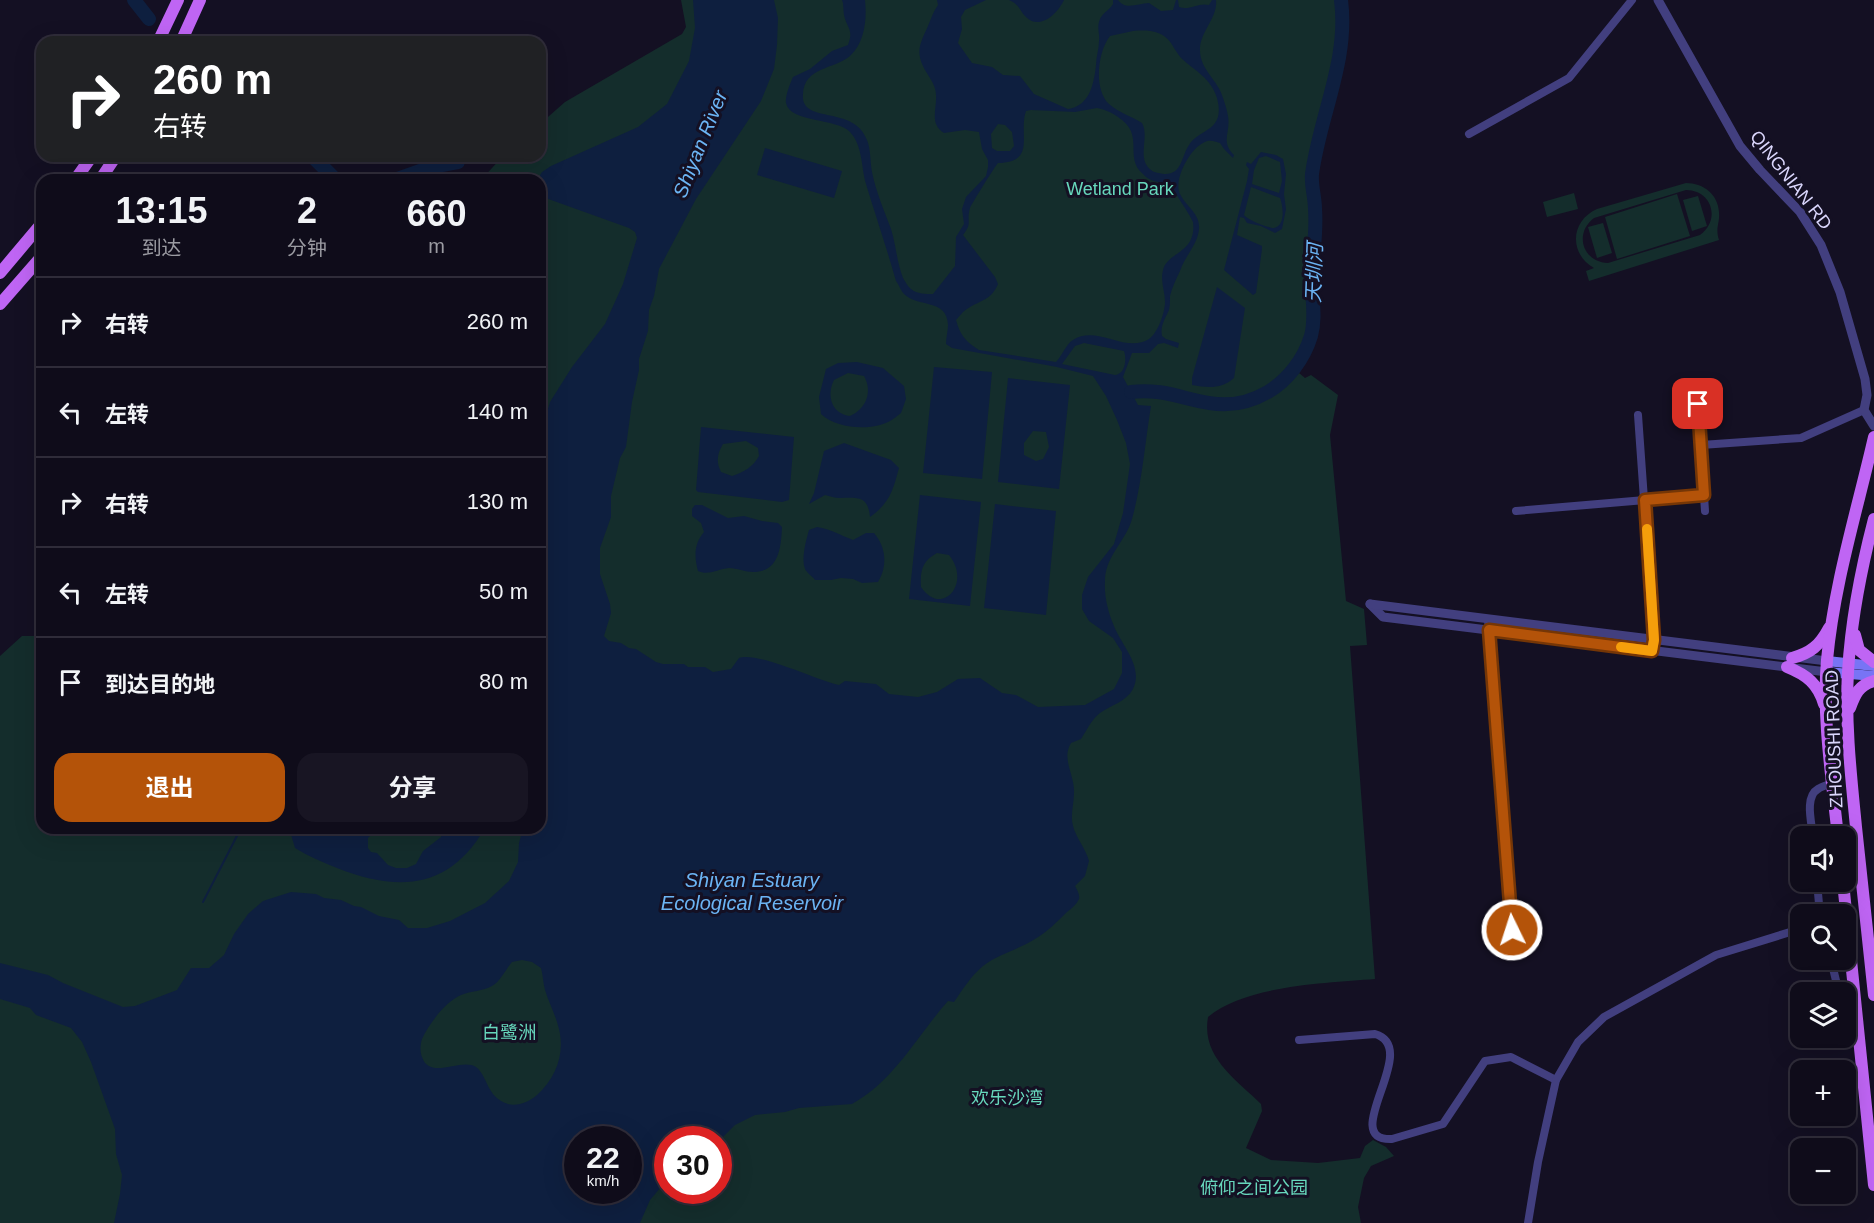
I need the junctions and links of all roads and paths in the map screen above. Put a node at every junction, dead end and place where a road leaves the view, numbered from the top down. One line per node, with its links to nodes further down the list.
1 (178, 0): 5 (main road)
2 (200, 0): 6 (main road)
3 (1632, 0): 7 (street)
4 (1658, 0): 12 (street, QINGNIAN RD)
5 (161, 36)
6 (184, 36)
7 (1469, 134)
8 (36, 230): 10 (main road)
9 (36, 263): 11 (main road)
10 (0, 273)
11 (0, 304)
12 (1871, 394): 14 (street, QINGNIAN RD)
13 (1698, 404): 18 (street)
14 (1864, 410): 16 (street); 18 (street)
15 (1638, 416): 20 (street)
16 (1874, 426)
17 (1874, 437): 26 (main road, ZHOUSHI ROAD)
18 (1701, 445): 19 (street)
19 (1704, 495): 20 (street); 22 (street)
20 (1645, 500): 21 (street); 28 (street)
21 (1516, 511)
22 (1705, 511)
23 (1874, 519): 24 (main road, ZHOUSHI ROAD)
24 (1854, 618): 31 (main road); 33 (main road, ZHOUSHI ROAD)
25 (1488, 619): 27 (street); 27 (street); 28 (street)
26 (1832, 625): 30 (main road); 32 (main road, ZHOUSHI ROAD)
27 (1489, 630): 29 (street); 41 (street)
28 (1654, 640): 29 (street); 30 (street)
29 (1652, 651): 30 (street)
30 (1789, 662): 32 (street); 35 (main road)
31 (1874, 664): 33 (main road)
32 (1827, 667): 33 (main road); 35 (main road, ZHOUSHI ROAD)
33 (1848, 668): 34 (main road); 36 (main road, ZHOUSHI ROAD)
34 (1874, 679): 36 (main road)
35 (1827, 712): 37 (main road, ZHOUSHI ROAD)
36 (1848, 715): 43 (main road, ZHOUSHI ROAD)
37 (1833, 783): 38 (street); 39 (main road, ZHOUSHI ROAD)
38 (1812, 826)
39 (1838, 826)
40 (1845, 892): 45 (main road)
41 (1512, 930)
42 (1790, 932): 47 (street)
43 (1874, 995)
44 (1856, 1020): 45 (street)
45 (1859, 1022): 48 (main road)
46 (1299, 1040): 47 (street)
47 (1556, 1080): 49 (street)
48 (1874, 1185)
49 (1528, 1223)

